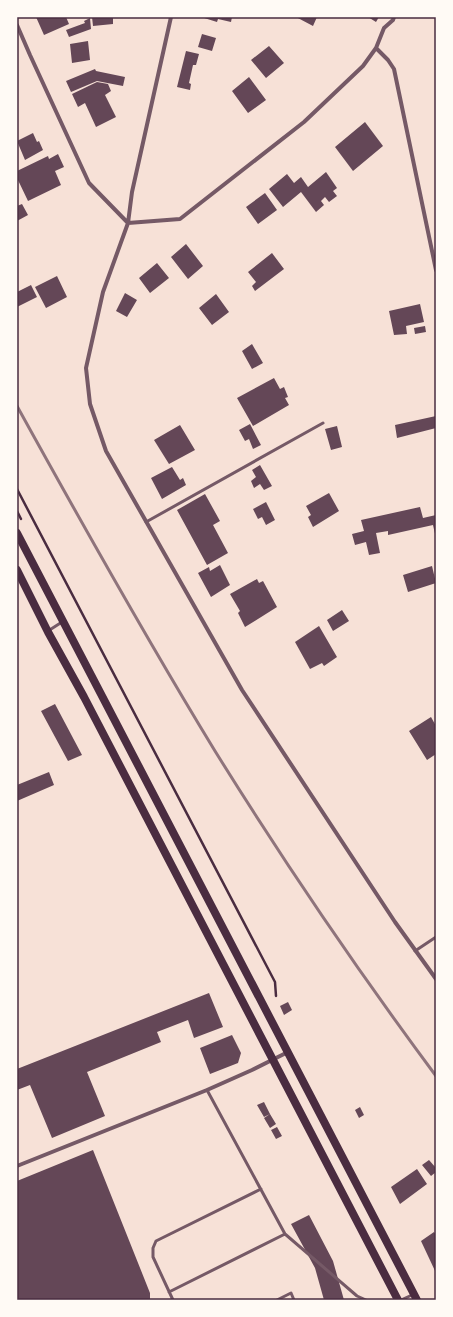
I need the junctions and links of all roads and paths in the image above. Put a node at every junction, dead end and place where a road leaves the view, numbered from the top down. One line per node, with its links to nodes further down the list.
1 (171, 17): 5 (street)
2 (394, 17): 4 (street)
3 (17, 25): 5 (street)
4 (376, 48): 5 (street); 6 (street)
5 (128, 223): 9 (street)
6 (436, 270)
7 (323, 423): 9 (lane)
8 (17, 489): 17 (path)
9 (146, 522): 15 (street)
10 (17, 532): 12 (main road)
11 (17, 570): 13 (main road)
12 (64, 622): 13 (lane); 18 (main road)
13 (48, 632): 19 (main road)
14 (436, 937): 15 (lane)
15 (416, 951): 16 (street)
16 (436, 979)
17 (275, 1000)
18 (288, 1052): 19 (street); 25 (main road)
19 (273, 1060): 20 (street); 30 (main road)
20 (207, 1090): 21 (street); 22 (lane)
21 (17, 1166)
22 (261, 1190): 23 (lane); 24 (lane)
23 (285, 1234): 24 (lane); 29 (lane)
24 (169, 1292): 26 (lane)
25 (415, 1297): 30 (lane)
26 (173, 1300)
27 (277, 1300): 28 (lane)
28 (294, 1300)
29 (366, 1300)
30 (400, 1300)

